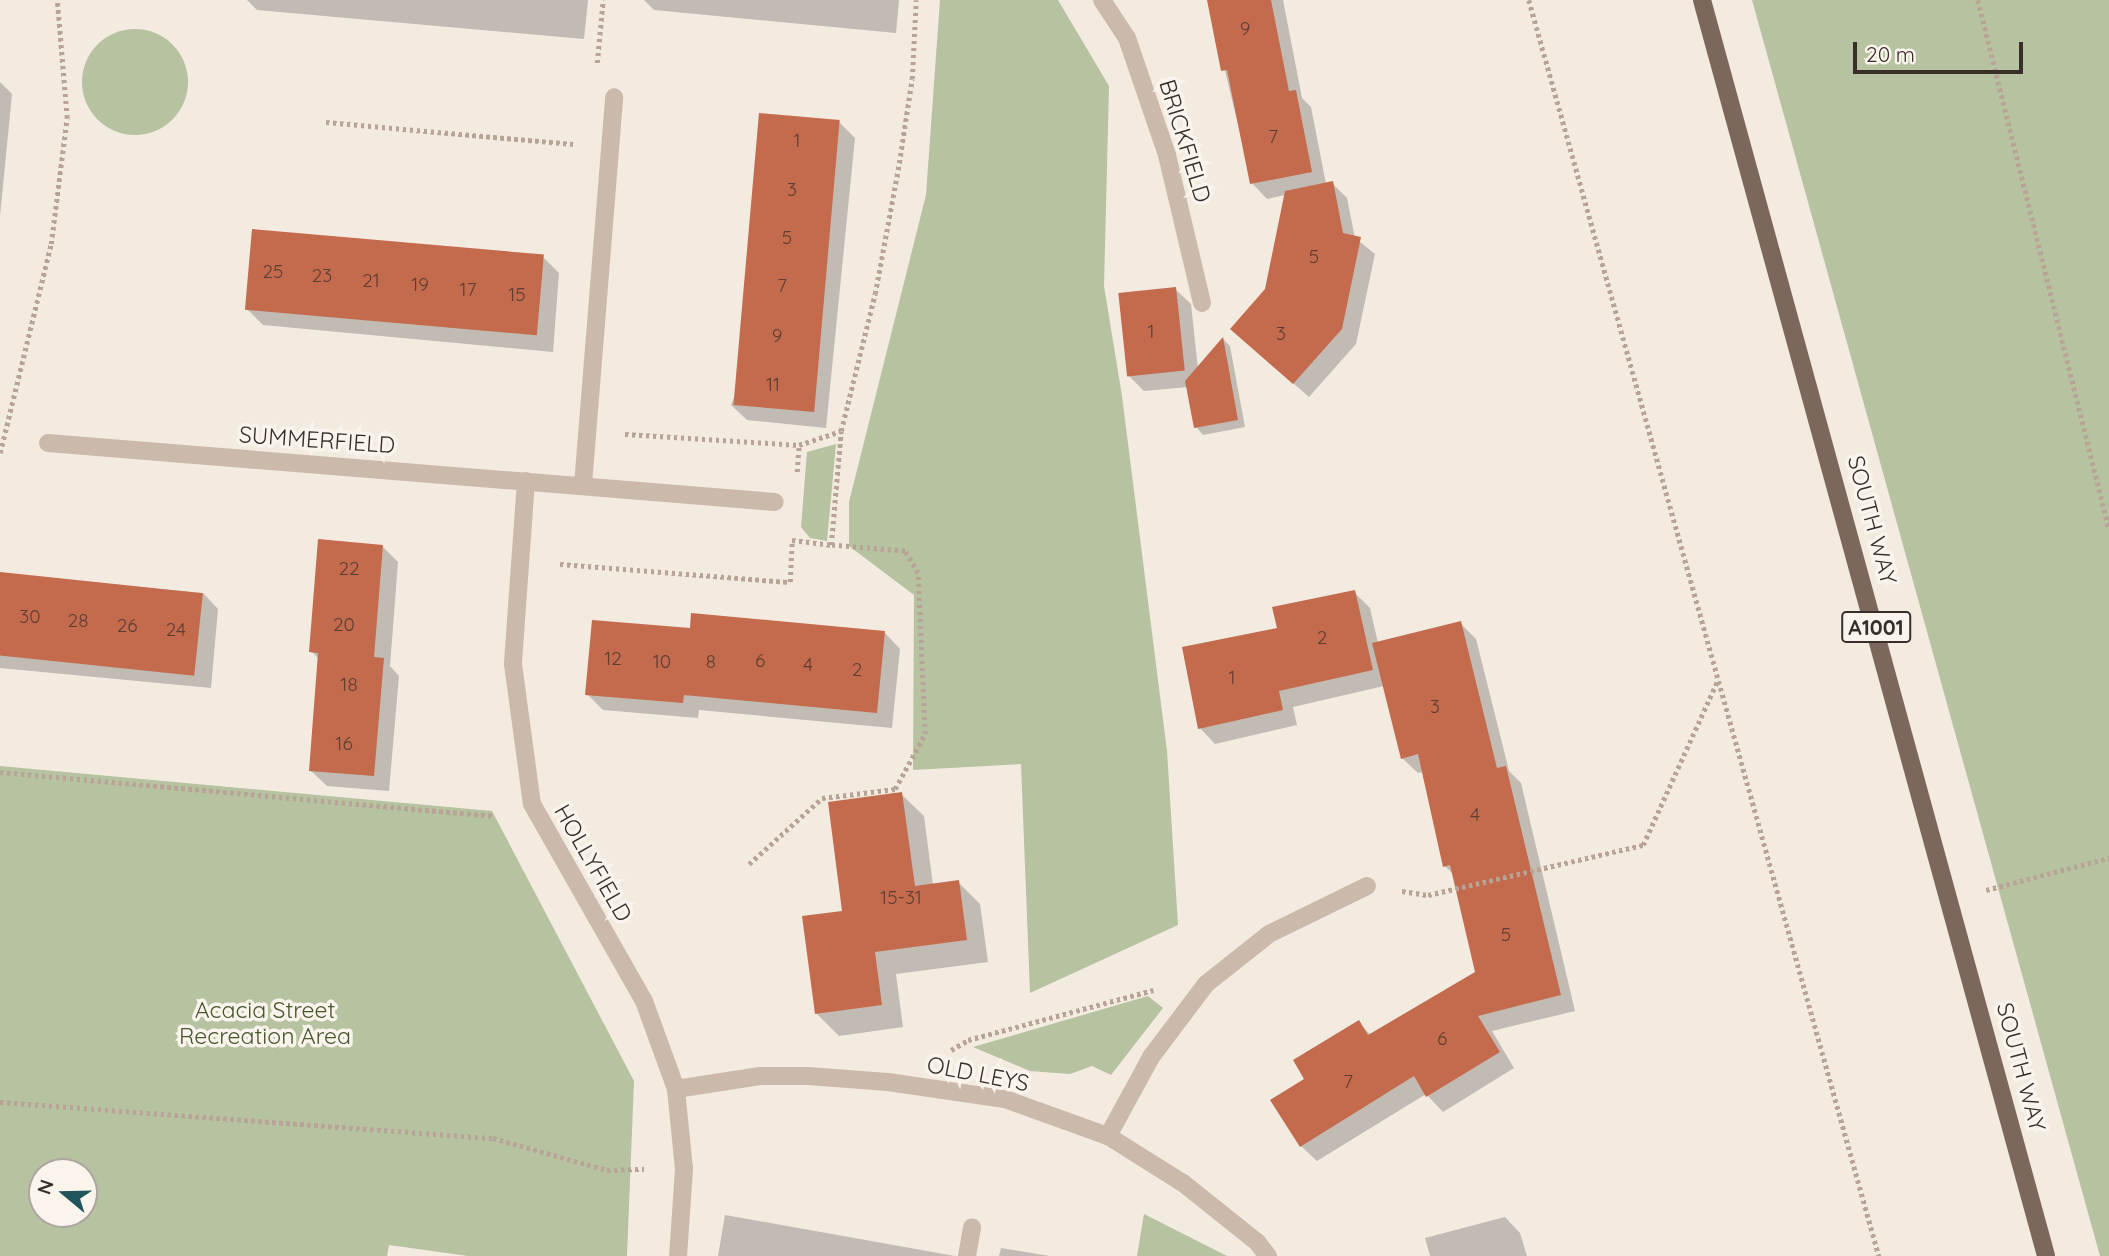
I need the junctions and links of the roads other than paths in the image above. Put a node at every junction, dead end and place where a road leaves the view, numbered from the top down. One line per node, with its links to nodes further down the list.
1 (1102, 0): 4 (street, BRICKFIELD)
2 (1702, 0): 16 (main road, SOUTH WAY / A1001)
3 (614, 97): 7 (street)
4 (1202, 303)
5 (48, 443): 6 (street, SUMMERFIELD)
6 (526, 481): 7 (street, SUMMERFIELD); 10 (street, HOLLYFIELD)
7 (583, 485): 8 (street, SUMMERFIELD)
8 (775, 502)
9 (1367, 886): 11 (street)
10 (676, 1089): 11 (street, OLD LEYS); 13 (street, HOLLYFIELD)
11 (1108, 1136): 15 (street, OLD LEYS)
12 (972, 1227): 14 (street)
13 (678, 1256)
14 (967, 1256)
15 (1268, 1256)
16 (2046, 1256)

